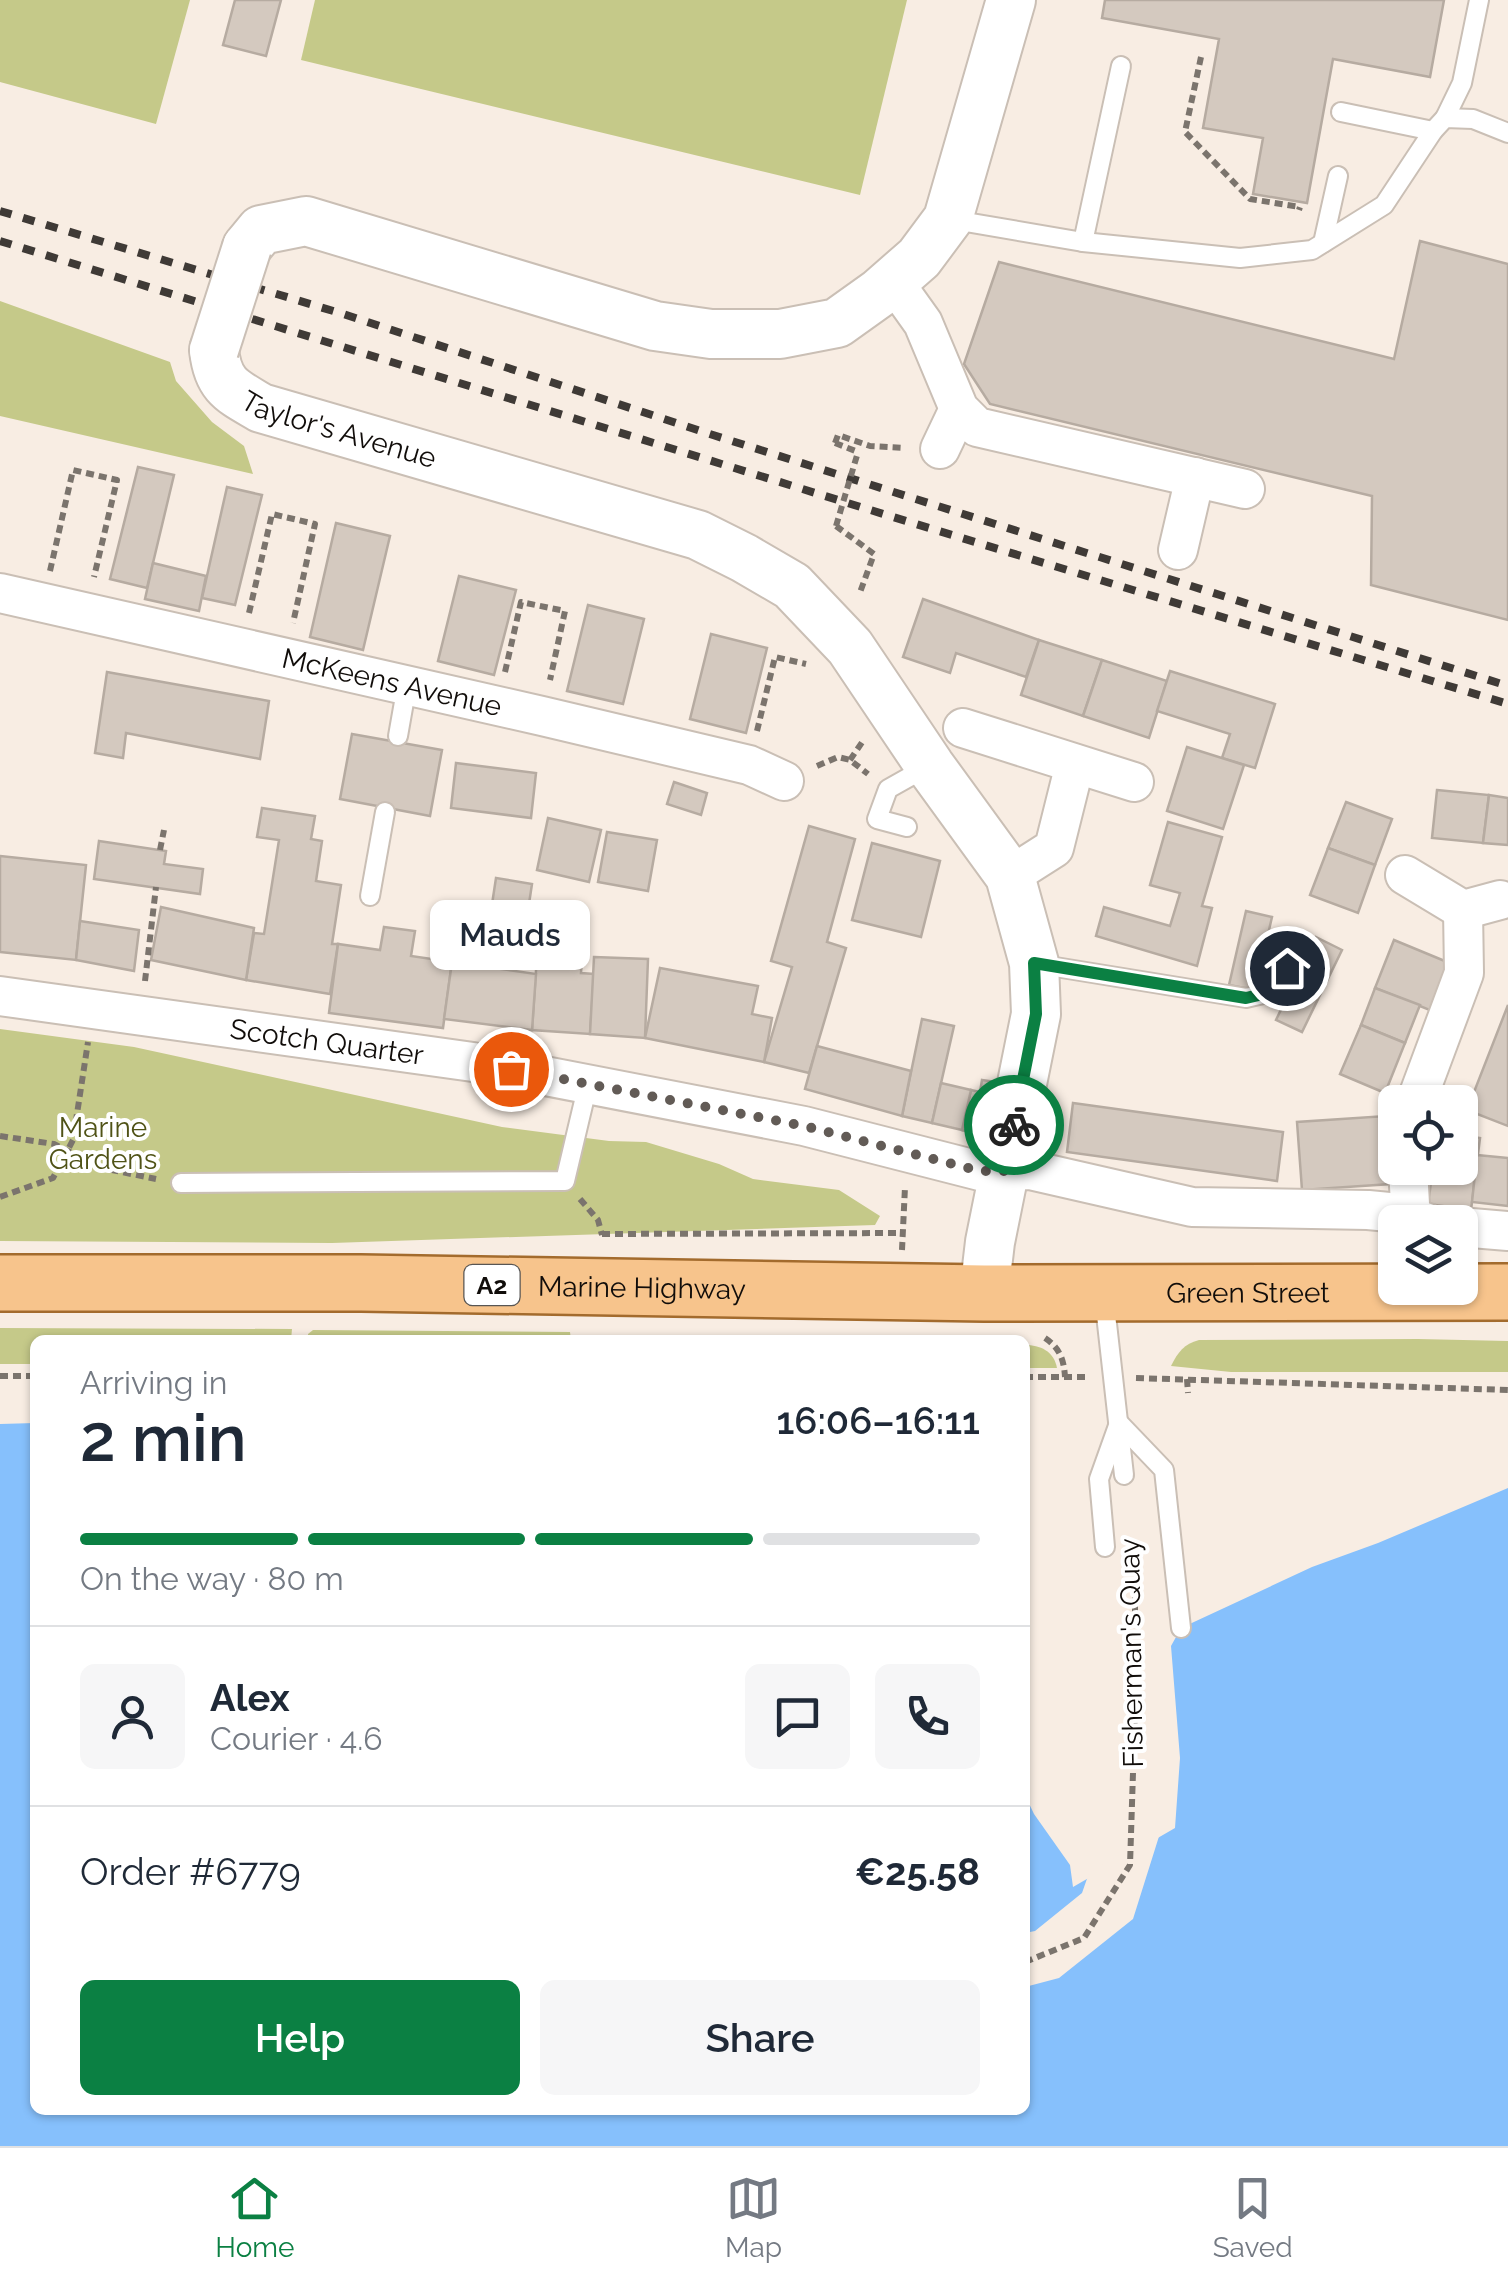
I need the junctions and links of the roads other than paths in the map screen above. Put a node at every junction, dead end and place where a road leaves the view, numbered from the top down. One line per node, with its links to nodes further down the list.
1 (1011, 0): 8 (street, Taylor's Avenue)
2 (1479, 0): 5 (lane)
3 (1121, 66): 9 (lane)
4 (1340, 112): 5 (lane)
5 (1439, 124): 6 (lane); 10 (lane)
6 (1508, 133)
7 (1338, 176): 10 (lane)
8 (948, 219): 9 (lane); 11 (street, Taylor's Avenue)
9 (1082, 242): 10 (lane)
10 (1323, 243)
11 (893, 281): 12 (street); 22 (street, Taylor's Avenue, bridge)
12 (959, 410): 13 (street); 14 (street)
13 (940, 448)
14 (1195, 477): 15 (street); 16 (street)
15 (1245, 488)
16 (1178, 550)
17 (0, 593): 18 (street, McKeens Avenue)
18 (407, 686): 20 (lane); 23 (street, McKeens Avenue)
19 (964, 728): 21 (street)
20 (398, 736)
21 (1075, 764): 24 (street); 28 (street)
22 (930, 766): 26 (lane); 28 (street, Taylor's Avenue)
23 (784, 781)
24 (1134, 782)
25 (385, 812): 29 (lane)
26 (907, 827)
27 (1405, 875): 31 (street)
28 (1010, 876): 33 (street, Taylor's Avenue)
29 (370, 896)
30 (1500, 900): 31 (street)
31 (1463, 910): 36 (street)
32 (1298, 944): 33 (lane)
33 (1034, 963): 37 (street, Taylor's Avenue)
34 (0, 996): 35 (street, Scotch Quarter)
35 (588, 1084): 37 (street, Scotch Quarter); 38 (lane)
36 (1422, 1085)
37 (1004, 1171): 39 (street); 47 (street, Taylor's Avenue)
38 (180, 1182)
39 (1378, 1211)
40 (1478, 1228): 41 (street)
41 (1508, 1231)
42 (0, 1283): 47 (main road, Marine Highway / A2)
43 (1378, 1290): 45 (main road, Green Street / A2)
44 (1478, 1291): 46 (main road, Green Street / A2)
45 (1104, 1292): 47 (main road, Green Street / A2); 48 (lane)
46 (1508, 1292)
47 (984, 1293)
48 (1119, 1423): 49 (lane); 50 (lane); 51 (lane)
49 (1124, 1474)
50 (1105, 1547)
51 (1182, 1628)

